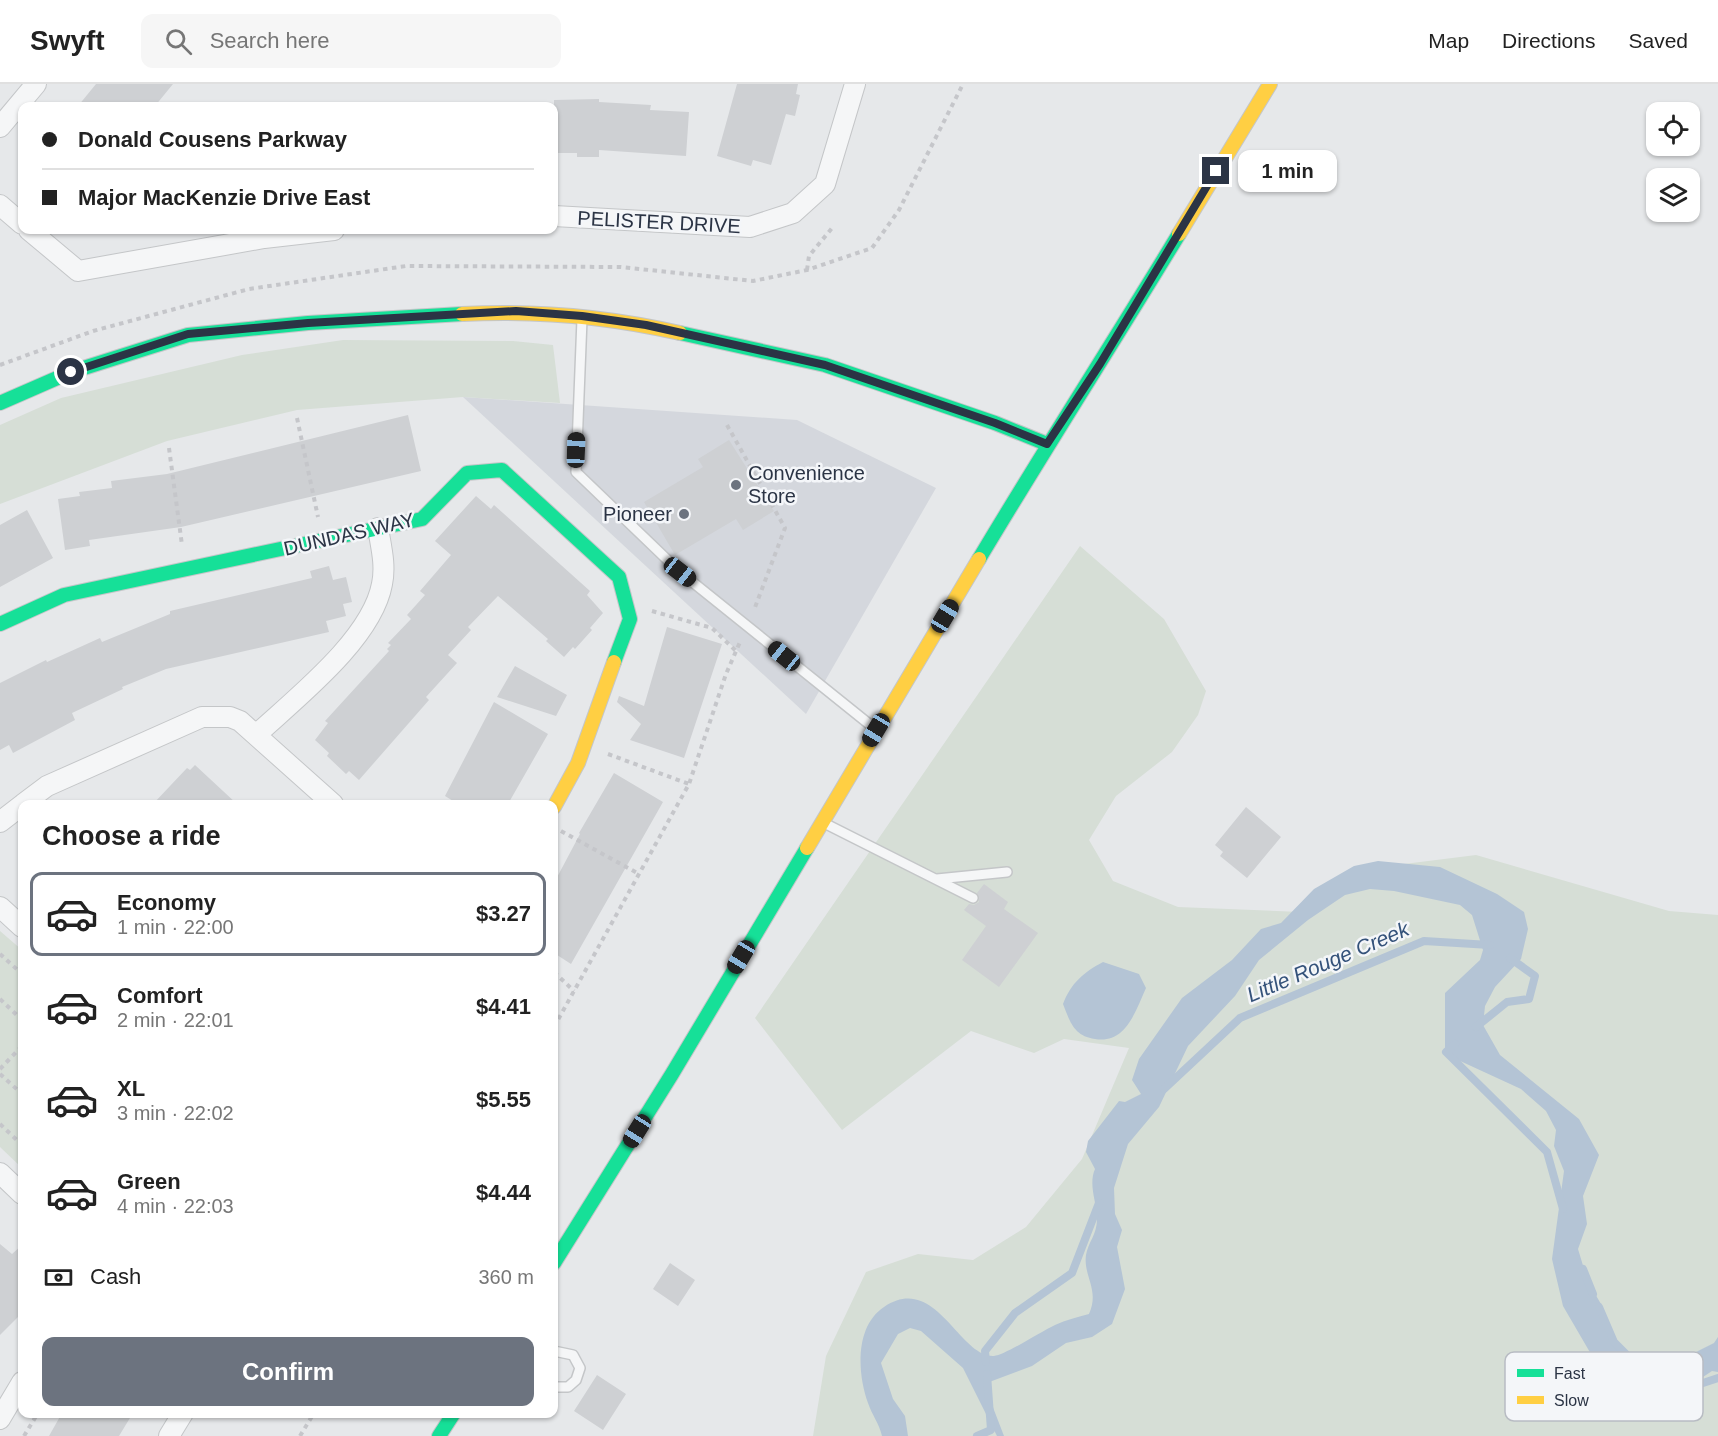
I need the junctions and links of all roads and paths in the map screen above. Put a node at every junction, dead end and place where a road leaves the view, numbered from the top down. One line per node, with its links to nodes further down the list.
1 (36, 84): 5 (street)
2 (855, 84): 9 (street, PELISTER DRIVE)
3 (963, 84): 14 (path)
4 (1270, 84): 20 (main road)
5 (21, 102)
6 (18, 106): 7 (street)
7 (0, 127)
8 (0, 205): 10 (street)
9 (558, 216)
10 (18, 221)
11 (832, 228): 14 (path)
12 (34, 234): 13 (street)
13 (299, 234)
14 (807, 270): 16 (path)
15 (582, 316): 17 (main road); 20 (main road); 27 (lane)
16 (0, 365)
17 (0, 403)
18 (297, 418): 23 (path)
19 (727, 425): 27 (path)
20 (1047, 444): 29 (main road)
21 (169, 448): 24 (path)
22 (378, 528): 23 (main road, DUNDAS WAY); 25 (main road, DUNDAS WAY); 30 (street)
23 (323, 540): 24 (main road, DUNDAS WAY)
24 (185, 569): 26 (main road, DUNDAS WAY)
25 (626, 603): 28 (path); 31 (main road, DUNDAS WAY)
26 (0, 624)
27 (748, 627): 28 (path); 29 (lane)
28 (736, 651): 32 (path)
29 (876, 730): 38 (main road)
30 (256, 735): 33 (street); 34 (street)
31 (584, 745): 32 (path); 35 (main road, DUNDAS WAY)
32 (689, 784): 41 (path)
33 (28, 800)
34 (329, 800)
35 (558, 800)
36 (18, 808): 37 (street)
37 (0, 822)
38 (822, 822): 42 (lane); 61 (main road)
39 (558, 829): 41 (path)
40 (1007, 872): 42 (lane)
41 (639, 874): 49 (path)
42 (937, 879): 43 (lane)
43 (973, 898)
44 (0, 906): 45 (street)
45 (18, 923)
46 (0, 954): 47 (path)
47 (18, 970)
48 (558, 976): 49 (path)
49 (574, 991): 52 (path)
50 (0, 999): 51 (path)
51 (18, 1016)
52 (558, 1020)
53 (18, 1050): 54 (path)
54 (0, 1069)
55 (0, 1074): 56 (path)
56 (18, 1090)
57 (0, 1124): 58 (path)
58 (18, 1141)
59 (0, 1173): 60 (street)
60 (18, 1190)
61 (558, 1257)
62 (558, 1352): 63 (lane)
63 (558, 1387)
64 (18, 1389): 69 (street)
65 (35, 1418): 70 (path)
66 (180, 1418): 71 (street)
67 (311, 1418): 72 (path)
68 (451, 1418): 73 (main road)
69 (0, 1419)
70 (24, 1436)
71 (169, 1436)
72 (300, 1436)
73 (439, 1436)

